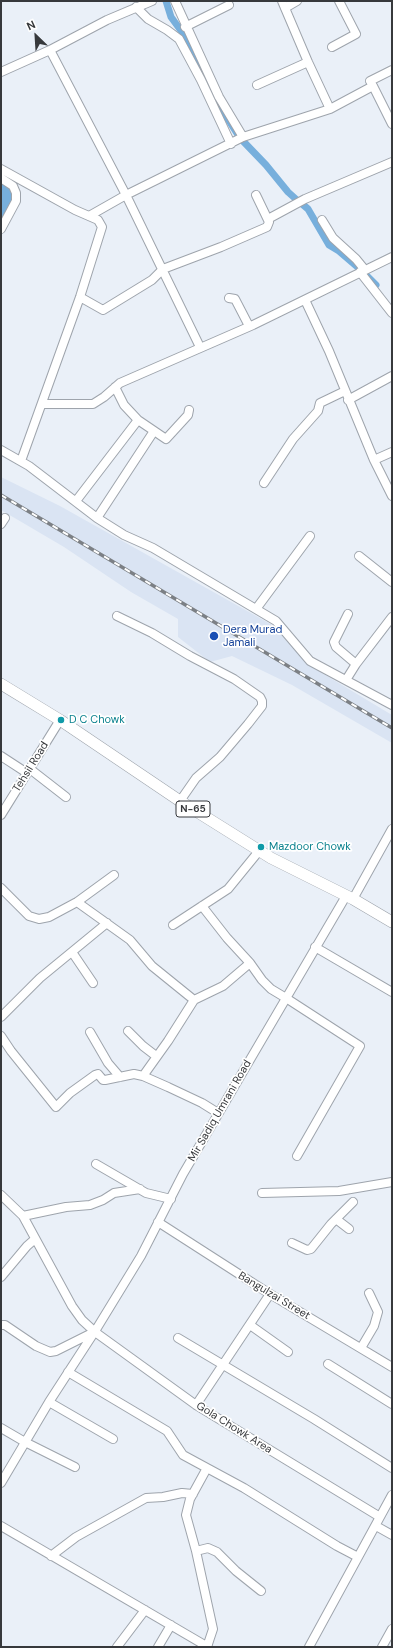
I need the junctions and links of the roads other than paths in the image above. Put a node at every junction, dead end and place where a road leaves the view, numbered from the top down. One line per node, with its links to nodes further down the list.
1 (152, 1): 7 (street)
2 (175, 1): 8 (street)
3 (297, 1): 6 (street)
4 (339, 1): 9 (street)
5 (229, 5): 8 (street)
6 (283, 5): 11 (street)
7 (136, 7): 10 (street); 19 (street)
8 (185, 27): 18 (street)
9 (332, 47)
10 (50, 50): 13 (street); 22 (street)
11 (308, 62): 14 (street); 16 (street)
12 (392, 70): 15 (street)
13 (1, 72)
14 (257, 85)
15 (373, 86): 16 (street); 17 (street)
16 (330, 109): 18 (street)
17 (391, 118)
18 (243, 137): 19 (street)
19 (232, 144): 22 (street)
20 (392, 162): 25 (street)
21 (1, 171): 24 (street); 27 (street)
22 (126, 195): 24 (street); 29 (street)
23 (256, 195): 25 (street)
24 (89, 216): 31 (street)
25 (268, 219): 29 (street)
26 (322, 220): 30 (street)
27 (1, 229)
28 (392, 257): 30 (street)
29 (162, 269): 31 (street); 36 (street)
30 (363, 271): 33 (street); 34 (street)
31 (80, 297): 41 (street)
32 (229, 298): 35 (street)
33 (305, 300): 35 (street); 39 (street)
34 (392, 313)
35 (250, 326): 36 (street)
36 (200, 347): 38 (street)
37 (392, 376): 40 (street)
38 (115, 387): 41 (street); 43 (street)
39 (345, 391): 40 (street); 49 (street)
40 (348, 400): 47 (street)
41 (42, 404): 48 (street)
42 (189, 410): 44 (street)
43 (138, 420): 44 (street); 51 (street)
44 (154, 431): 52 (street)
45 (1, 450): 48 (street)
46 (392, 452): 47 (street)
47 (374, 460): 50 (street)
48 (21, 461): 51 (street)
49 (264, 483)
50 (392, 496)
51 (76, 501): 52 (street)
52 (98, 518): 56 (street)
53 (310, 536): 56 (street)
54 (358, 556): 55 (street)
55 (392, 582)
56 (256, 609): 61 (street)
57 (348, 614): 60 (street)
58 (117, 616): 68 (street)
59 (392, 617): 60 (street)
60 (356, 664): 61 (street)
61 (346, 680): 63 (street)
62 (1, 684): 64 (highway, N-65)
63 (392, 705)
64 (60, 720): 66 (street, Tehsil Road); 68 (highway, N-65)
65 (1, 756): 66 (street)
66 (29, 771): 67 (street); 69 (street, Tehsil Road)
67 (66, 797)
68 (180, 801): 71 (highway, N-65)
69 (1, 815)
70 (392, 830): 74 (street, Mir Sadiq Umrani Road)
71 (259, 851): 74 (highway, N-65); 76 (street)
72 (114, 875): 75 (street)
73 (1, 888): 75 (street)
74 (349, 898): 77 (highway, N-65); 80 (street, Mir Sadiq Umrani Road)
75 (77, 902): 78 (street)
76 (202, 906): 79 (street); 82 (street)
77 (392, 922)
78 (107, 923): 81 (street); 86 (street)
79 (173, 925)
80 (315, 947): 84 (street); 85 (street, Mir Sadiq Umrani Road)
81 (72, 952): 83 (street); 87 (street)
82 (250, 963): 85 (street); 86 (street)
83 (93, 983)
84 (392, 992)
85 (286, 998): 94 (street, Mir Sadiq Umrani Road); 95 (street)
86 (194, 1000): 91 (street)
87 (1, 1017)
88 (128, 1031): 91 (street)
89 (90, 1032): 93 (street)
90 (1, 1036): 93 (street)
91 (156, 1056): 92 (street)
92 (143, 1076): 93 (street); 94 (street)
93 (120, 1077)
94 (218, 1113): 101 (street, Mir Sadiq Umrani Road)
95 (297, 1156)
96 (96, 1164): 98 (street)
97 (392, 1182): 99 (street)
98 (140, 1189): 101 (street); 103 (street)
99 (262, 1193)
100 (1, 1195): 103 (street, Gola Chowk Area)
101 (171, 1199): 105 (street, Mir Sadiq Umrani Road)
102 (353, 1202): 104 (street)
103 (23, 1216): 107 (street, Gola Chowk Area)
104 (336, 1219): 106 (street); 108 (street)
105 (158, 1222): 111 (street, Bangulzai Street); 114 (street, Mir Sadiq Umrani Road)
106 (349, 1229)
107 (35, 1239): 109 (street); 114 (street, Gola Chowk Area)
108 (292, 1243)
109 (1, 1278)
110 (369, 1293): 116 (street)
111 (270, 1294): 113 (street); 116 (street, Bangulzai Street)
112 (1, 1325): 114 (street)
113 (250, 1325): 117 (street); 119 (street)
114 (96, 1330): 121 (street, Mir Sadiq Umrani Road); 124 (street, Gola Chowk Area)
115 (178, 1338): 119 (street)
116 (361, 1348): 120 (street, Bangulzai Street)
117 (288, 1352)
118 (328, 1364): 123 (street)
119 (223, 1366): 124 (street); 130 (street)
120 (392, 1366)
121 (68, 1372): 122 (street, Mir Sadiq Umrani Road); 129 (street)
122 (49, 1402): 126 (street); 127 (street, Mir Sadiq Umrani Road)
123 (392, 1404)
124 (196, 1405): 134 (street, Gola Chowk Area)
125 (1, 1428): 127 (street)
126 (113, 1439)
127 (25, 1442): 128 (street); 131 (street, Mir Sadiq Umrani Road)
128 (75, 1467)
129 (207, 1468): 132 (street); 140 (street)
130 (392, 1468)
131 (1, 1483)
132 (193, 1494): 138 (street); 139 (street)
133 (392, 1495): 134 (street)
134 (380, 1517): 136 (street)
135 (1, 1526): 139 (street)
136 (376, 1526): 137 (street); 140 (street)
137 (392, 1535)
138 (196, 1551): 141 (street); 147 (street)
139 (51, 1556): 142 (street)
140 (358, 1557): 148 (street)
141 (261, 1591)
142 (145, 1610): 143 (street); 145 (street)
143 (171, 1625): 146 (street); 147 (street)
144 (392, 1628): 149 (street)
145 (117, 1647)
146 (158, 1647)
147 (208, 1647)
148 (309, 1647)
149 (382, 1647)

